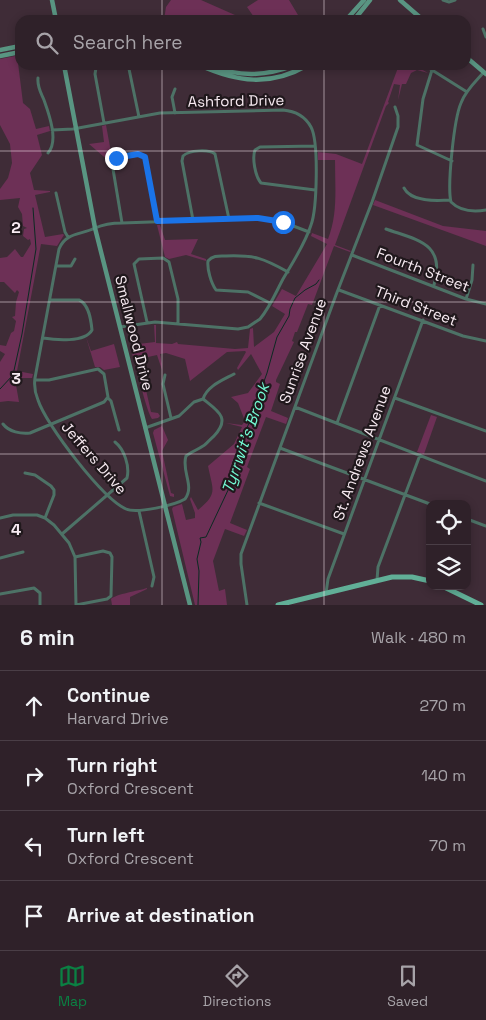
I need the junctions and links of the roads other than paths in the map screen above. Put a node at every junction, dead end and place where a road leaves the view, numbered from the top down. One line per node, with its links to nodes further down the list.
1 (52, 0): 7 (street)
2 (396, 0): 6 (street)
3 (443, 0): 4 (street)
4 (455, 0)
5 (367, 1): 8 (street); 9 (street)
6 (401, 1): 10 (street)
7 (55, 15)
8 (352, 15)
9 (357, 15)
10 (417, 15)
11 (483, 30): 12 (street)
12 (486, 37)
13 (15, 47): 14 (street)
14 (0, 50)
15 (15, 53): 16 (street)
16 (0, 56)
17 (471, 60): 26 (street)
18 (64, 70): 34 (street, Smallwood Drive)
19 (95, 70): 33 (street)
20 (129, 70): 32 (street)
21 (211, 70): 24 (street)
22 (222, 70): 23 (street)
23 (282, 70)
24 (296, 70)
25 (432, 70): 29 (street); 38 (street)
26 (485, 71): 29 (street)
27 (38, 78): 35 (street)
28 (175, 89): 31 (street)
29 (466, 92): 38 (street)
30 (395, 107): 52 (street, Sunrise Avenue)
31 (175, 113): 32 (street, Ashford Drive); 36 (street, Ashford Drive)
32 (139, 117): 33 (street, Ashford Drive)
33 (104, 123): 34 (street, Ashford Drive)
34 (76, 128): 35 (street, Ashford Drive); 48 (street, Smallwood Drive)
35 (52, 130): 37 (street)
36 (315, 146): 40 (street, Ashford Drive); 40 (street)
37 (48, 153)
38 (452, 161): 42 (street)
39 (404, 188): 42 (street)
40 (315, 190): 50 (street, Ashford Drive)
41 (56, 193): 51 (street)
42 (450, 200): 43 (street)
43 (486, 210)
44 (228, 219): 45 (street); 45 (street); 50 (street)
45 (193, 220): 46 (street)
46 (157, 221): 47 (street); 47 (street)
47 (122, 222): 48 (street)
48 (95, 228): 51 (street); 67 (street, Smallwood Drive)
49 (386, 229): 57 (street)
50 (309, 232): 56 (street, Ashford Drive)
51 (68, 237): 54 (street, Jeffers Drive)
52 (352, 255): 57 (street, Fourth Street); 58 (street, Sunrise Avenue)
53 (75, 259): 54 (street)
54 (56, 266): 60 (street, Jeffers Drive)
55 (473, 266): 59 (street)
56 (288, 272): 61 (street, Ashford Drive); 61 (street)
57 (434, 285): 59 (street, Fourth Street)
58 (339, 290): 63 (street, Third Street); 76 (street, Sunrise Avenue)
59 (466, 299): 62 (street, Fourth Street)
60 (50, 300): 68 (street, Jeffers Drive); 68 (street)
61 (270, 303): 66 (street, Ashford Drive)
62 (486, 304)
63 (380, 305): 64 (street, Third Street); 78 (street)
64 (423, 320): 69 (street, Third Street); 74 (street, St. Andrews Avenue)
65 (147, 322): 66 (street, Ashford Drive); 66 (street); 67 (street, Ashford Drive)
66 (178, 324)
67 (120, 327): 81 (street, Smallwood Drive)
68 (43, 338): 72 (street, Jeffers Drive)
69 (486, 341)
70 (234, 374): 75 (street)
71 (165, 375): 77 (street)
72 (35, 380): 73 (street); 80 (street, Jeffers Drive)
73 (108, 398): 80 (street); 82 (street)
74 (395, 398): 83 (street); 84 (street, St. Andrews Avenue)
75 (203, 399): 77 (street); 95 (street)
76 (295, 407): 78 (street); 86 (street, Sunrise Avenue)
77 (171, 418): 81 (street)
78 (337, 423): 84 (street)
79 (3, 424): 80 (street)
80 (50, 425): 91 (street, Jeffers Drive)
81 (145, 428): 95 (street, Smallwood Drive)
82 (119, 430)
83 (486, 431)
84 (379, 439): 87 (street); 89 (street, St. Andrews Avenue)
85 (115, 442): 91 (street)
86 (280, 448): 89 (street); 93 (street, Sunrise Avenue)
87 (420, 455): 90 (street); 92 (street)
88 (25, 473): 98 (street)
89 (364, 480): 92 (street); 102 (street, St. Andrews Avenue)
90 (486, 481)
91 (108, 495): 96 (street, Jeffers Drive); 101 (street)
92 (405, 495): 94 (street); 106 (street)
93 (260, 503): 102 (street); 116 (street, Sunrise Avenue)
94 (426, 503)
95 (165, 505): 96 (street); 115 (street, Smallwood Drive)
96 (139, 511): 108 (street)
97 (0, 518): 98 (street)
98 (45, 518): 101 (street)
99 (471, 520): 100 (street)
100 (486, 526)
101 (62, 534): 104 (street)
102 (344, 534): 110 (street, St. Andrews Avenue)
103 (23, 552): 105 (street)
104 (75, 556): 114 (street); 114 (street)
105 (0, 558)
106 (377, 580): 107 (main road); 110 (main road)
107 (426, 581)
108 (152, 586)
109 (449, 590): 112 (main road)
110 (326, 593): 117 (main road)
111 (0, 594): 113 (street)
112 (473, 604): 118 (main road)
113 (40, 605)
114 (76, 605)
115 (190, 605)
116 (247, 605)
117 (278, 605)
118 (481, 605)

